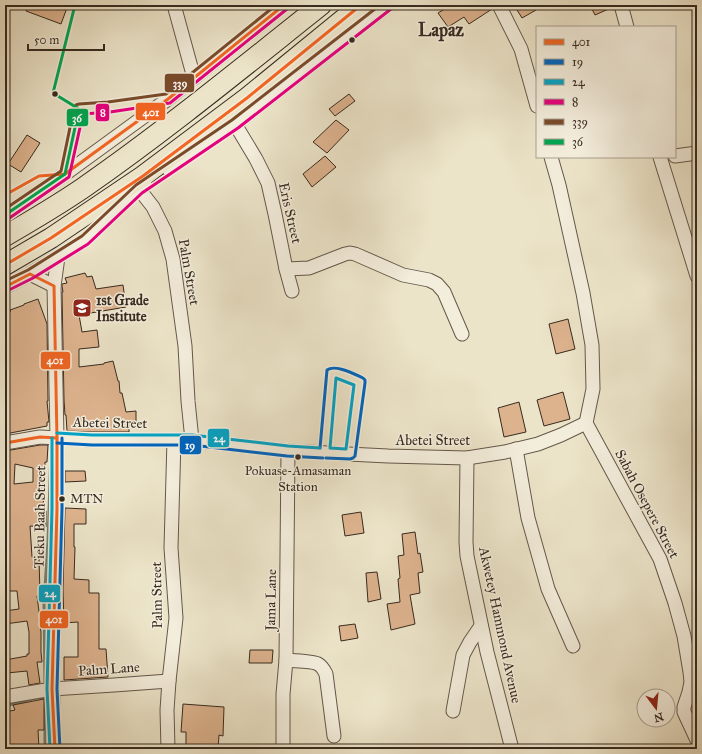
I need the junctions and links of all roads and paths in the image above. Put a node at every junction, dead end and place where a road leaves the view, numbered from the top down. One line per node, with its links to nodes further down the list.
1 (174, 5): 9 (street)
2 (284, 5): 9 (street)
3 (321, 5): 18 (highway)
4 (360, 5): 20 (highway)
5 (388, 5): 11 (street)
6 (499, 5): 10 (street)
7 (621, 5): 8 (street)
8 (627, 26)
9 (194, 78): 17 (street)
10 (536, 102)
11 (235, 124): 16 (street); 21 (street, Eris Street)
12 (697, 153): 13 (street)
13 (676, 156)
14 (551, 158): 28 (street)
15 (662, 158): 23 (street)
16 (139, 189): 19 (street); 31 (street, Palm Street)
17 (5, 215)
18 (5, 236)
19 (58, 256): 22 (street); 24 (street, Tieku Baah Street)
20 (5, 265)
21 (286, 269): 26 (street, Eris Street); 27 (street)
22 (30, 274): 24 (street); 25 (street)
23 (697, 276)
24 (54, 286): 29 (street, Tieku Baah Street)
25 (5, 287)
26 (292, 291)
27 (462, 334)
28 (586, 423): 33 (street, Abetei Street); 44 (street, Sabah Osepere Street)
29 (57, 438): 30 (street, Abetei Street); 32 (street, Abetei Street); 40 (street, Tieku Baah Street)
30 (174, 440): 31 (street, Abetei Street); 39 (street, Palm Street)
31 (192, 440): 34 (street, Abetei Street)
32 (5, 444)
33 (516, 449): 35 (street, Abetei Street); 37 (street)
34 (288, 451): 35 (street, Abetei Street); 38 (street, Jama Lane)
35 (467, 458): 36 (street, Akwetey Hammond Avenue)
36 (481, 626): 42 (street); 48 (street, Akwetey Hammond Avenue)
37 (573, 646)
38 (286, 660): 43 (street); 47 (street, Jama Lane)
39 (169, 681): 40 (street, Palm Lane); 46 (street, Palm Street)
40 (52, 689): 41 (street, Palm Lane); 45 (street, Tieku Baah Street)
41 (5, 697)
42 (453, 711)
43 (334, 736)
44 (697, 740)
45 (55, 749)
46 (168, 749)
47 (283, 749)
48 (512, 749)

